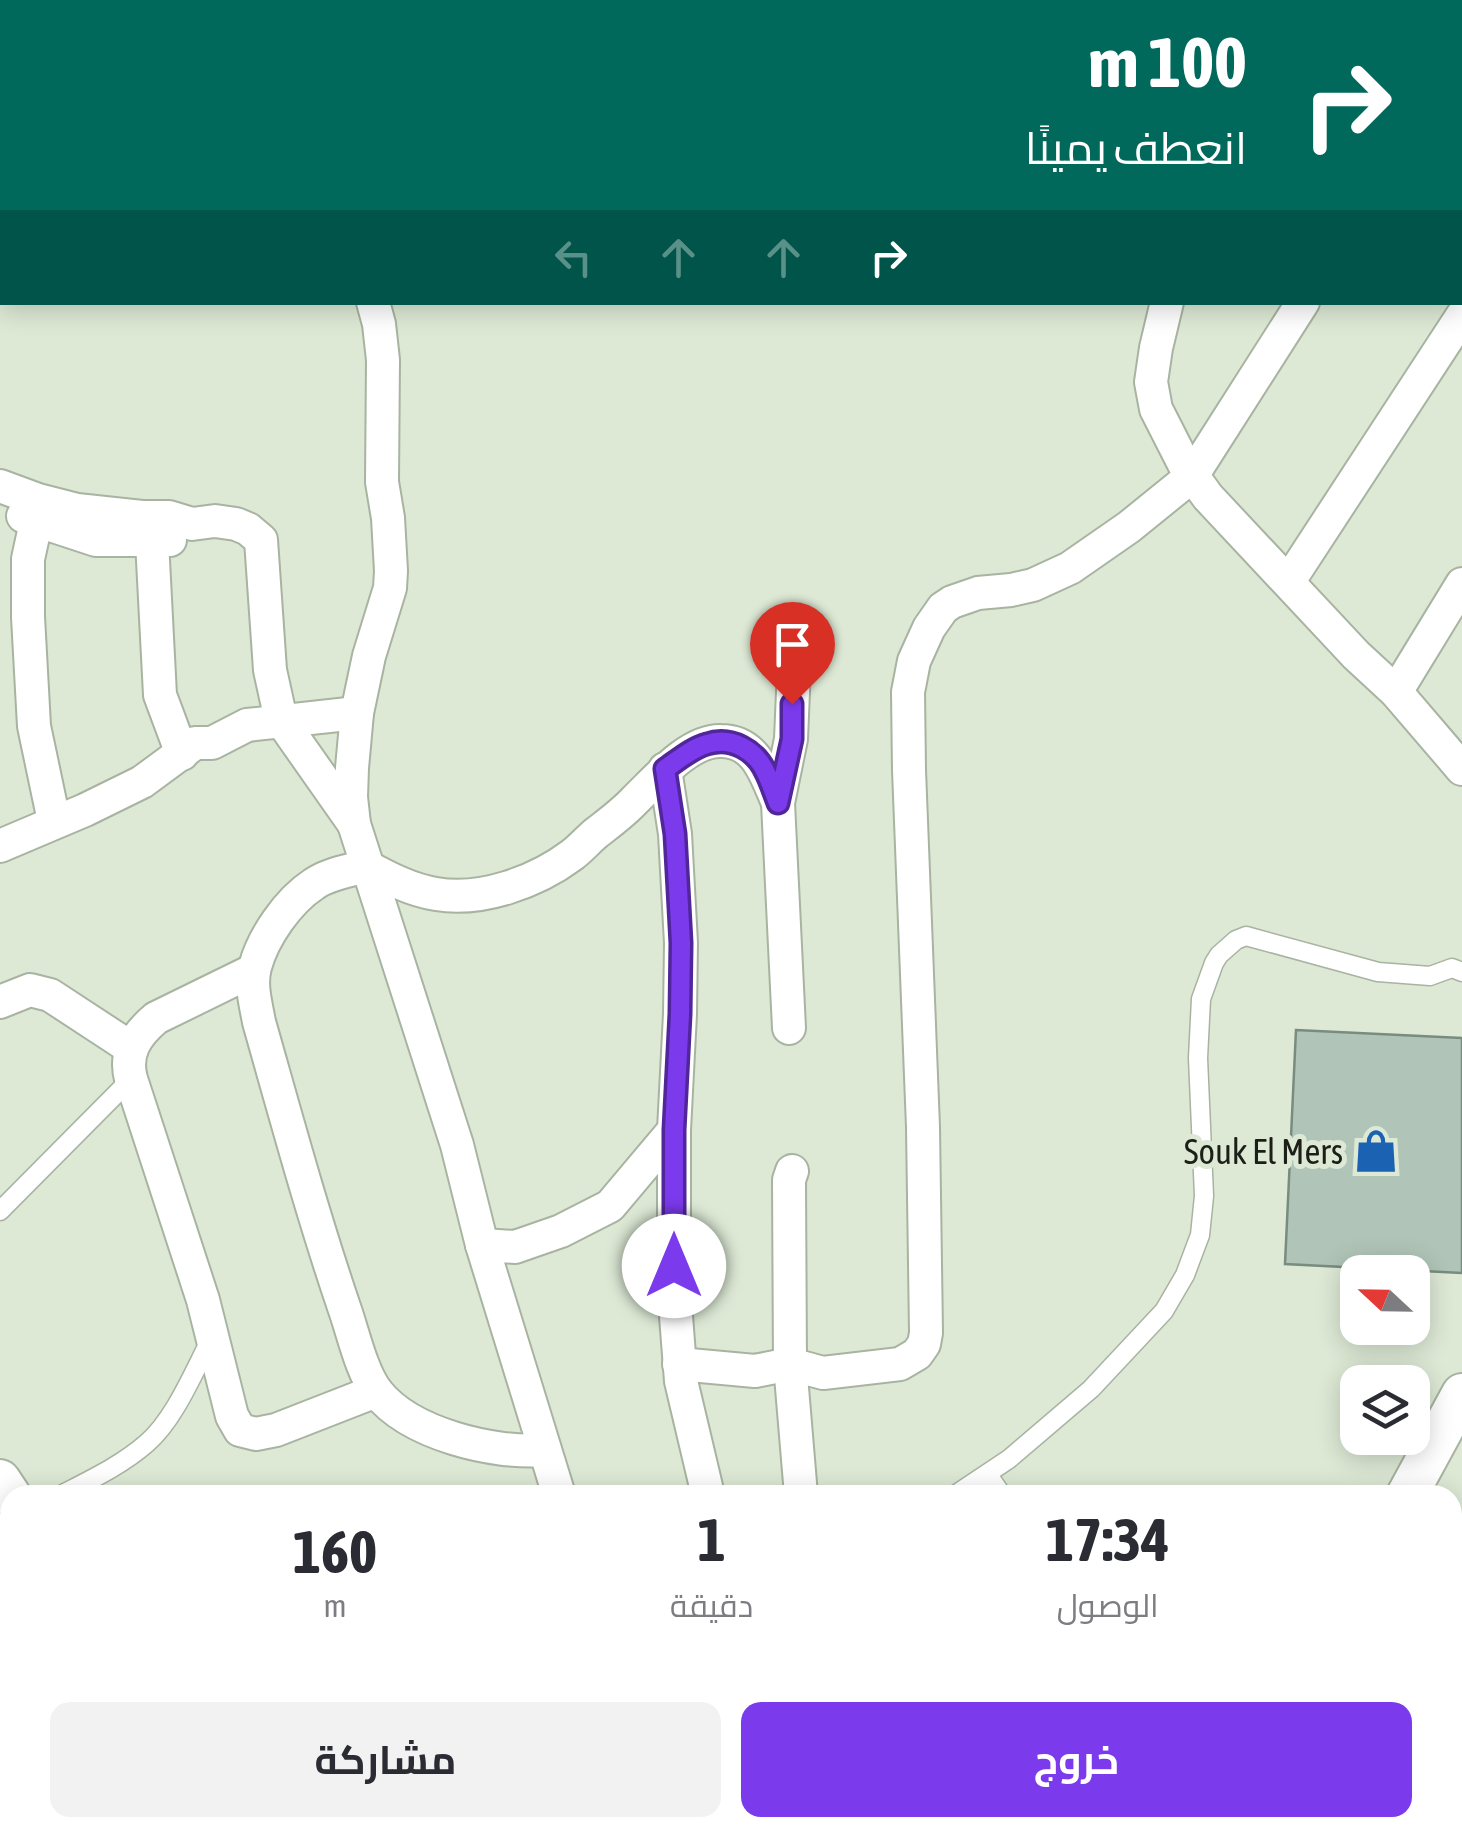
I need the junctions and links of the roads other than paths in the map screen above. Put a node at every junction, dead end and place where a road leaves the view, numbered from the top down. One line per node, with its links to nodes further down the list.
1 (373, 305): 15 (street)
2 (1167, 305): 5 (street)
3 (1301, 305): 5 (street)
4 (1462, 316): 11 (street)
5 (1192, 476): 11 (street); 36 (street)
6 (0, 486): 9 (street)
7 (0, 506): 8 (street)
8 (36, 522): 10 (street); 21 (street)
9 (192, 524): 10 (street); 16 (street)
10 (152, 541): 17 (street)
11 (1289, 581): 14 (street)
12 (1462, 584): 14 (street)
13 (794, 668): 20 (street)
14 (1396, 692): 19 (street)
15 (357, 713): 16 (street); 22 (street)
16 (280, 720): 17 (street); 22 (street)
17 (182, 754): 21 (street)
18 (665, 769): 20 (street); 24 (street); 30 (street)
19 (1462, 769)
20 (778, 803): 28 (street)
21 (54, 822): 23 (street)
22 (354, 824): 24 (street)
23 (0, 846)
24 (366, 866): 25 (street); 33 (street)
25 (254, 970): 29 (street); 37 (street)
26 (1462, 972): 40 (lane)
27 (0, 1002): 29 (street)
28 (789, 1028)
29 (131, 1064): 32 (lane); 34 (street)
30 (674, 1130): 33 (street); 35 (street)
31 (792, 1171): 36 (street)
32 (0, 1210)
33 (482, 1245): 39 (street)
34 (212, 1336): 37 (street); 41 (lane)
35 (679, 1364): 36 (street); 43 (street)
36 (790, 1364): 44 (street)
37 (376, 1390): 39 (street)
38 (1462, 1394): 47 (street)
39 (544, 1450): 42 (street)
40 (988, 1475): 45 (lane); 46 (lane)
41 (80, 1485)
42 (556, 1485)
43 (705, 1485)
44 (800, 1485)
45 (972, 1485)
46 (995, 1485)
47 (1412, 1485)

